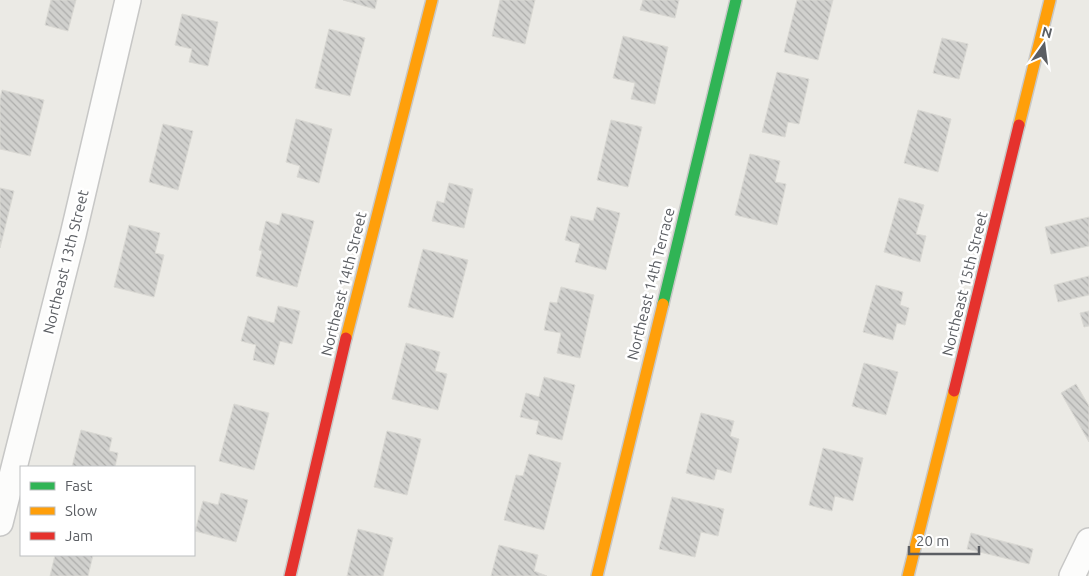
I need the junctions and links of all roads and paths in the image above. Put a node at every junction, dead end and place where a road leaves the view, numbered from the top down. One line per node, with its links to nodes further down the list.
1 (128, 0): 5 (street, Northeast 13th Street)
2 (432, 0): 7 (street, Northeast 14th Street)
3 (736, 0): 8 (street, Northeast 14th Terrace)
4 (1050, 0): 9 (street, Northeast 15th Street)
5 (0, 523)
6 (1089, 541): 10 (street)
7 (290, 576)
8 (597, 576)
9 (908, 576)
10 (1072, 576)

